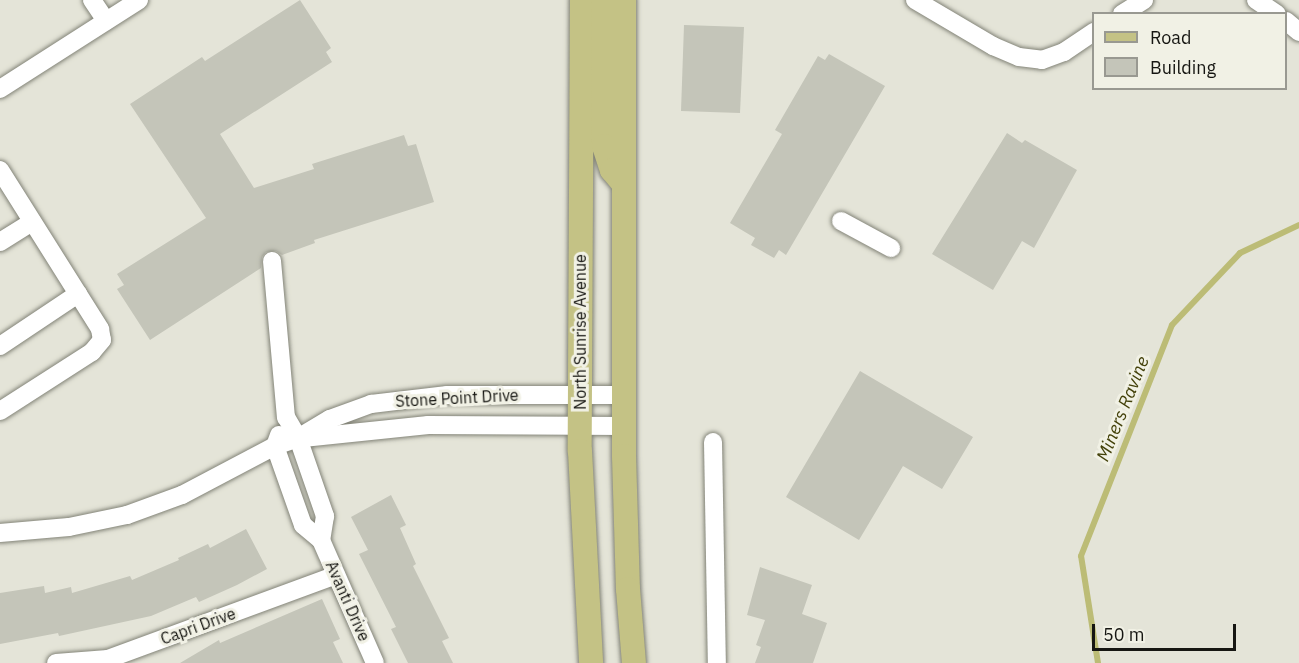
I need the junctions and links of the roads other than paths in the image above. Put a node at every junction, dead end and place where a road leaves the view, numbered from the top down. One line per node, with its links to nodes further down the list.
1 (92, 0): 11 (street)
2 (139, 0): 11 (street)
3 (582, 0): 25 (main road, North Sunrise Avenue)
4 (603, 0): 17 (main road)
5 (624, 0): 17 (main road)
6 (1144, 0): 9 (street)
7 (1256, 0): 10 (street)
8 (917, 1): 14 (street)
9 (1125, 12)
10 (1274, 12)
11 (106, 21): 15 (street)
12 (1287, 22): 13 (street)
13 (1299, 32)
14 (1092, 33)
15 (0, 89)
16 (1, 175): 19 (street)
17 (623, 184): 26 (main road)
18 (841, 221): 21 (street)
19 (33, 222): 20 (street); 23 (street)
20 (0, 242)
21 (891, 248)
22 (272, 261): 28 (street)
23 (78, 294): 24 (street); 27 (street)
24 (0, 346)
25 (581, 394): 26 (street, Stone Point Drive); 30 (main road, North Sunrise Avenue); 31 (street, Stone Point Drive)
26 (624, 395): 29 (main road)
27 (0, 411)
28 (286, 417): 31 (street, Avanti Drive); 33 (street)
29 (625, 426): 30 (street, Stone Point Drive); 43 (main road)
30 (581, 427): 31 (street, Stone Point Drive); 42 (main road, North Sunrise Avenue)
31 (298, 438): 33 (street, Stone Point Drive); 34 (street, Avanti Drive)
32 (712, 442): 44 (street)
33 (275, 446): 35 (street, Avanti Drive); 36 (street, Stone Point Drive)
34 (319, 498): 35 (street); 37 (street, Avanti Drive)
35 (296, 506): 37 (street, Avanti Drive)
36 (0, 533)
37 (321, 540): 38 (street, Avanti Drive)
38 (336, 575): 39 (street, Capri Drive); 41 (street, Avanti Drive)
39 (109, 661): 40 (street, Capri Drive)
40 (56, 663)
41 (375, 663)
42 (591, 663)
43 (634, 663)
44 (717, 663)

